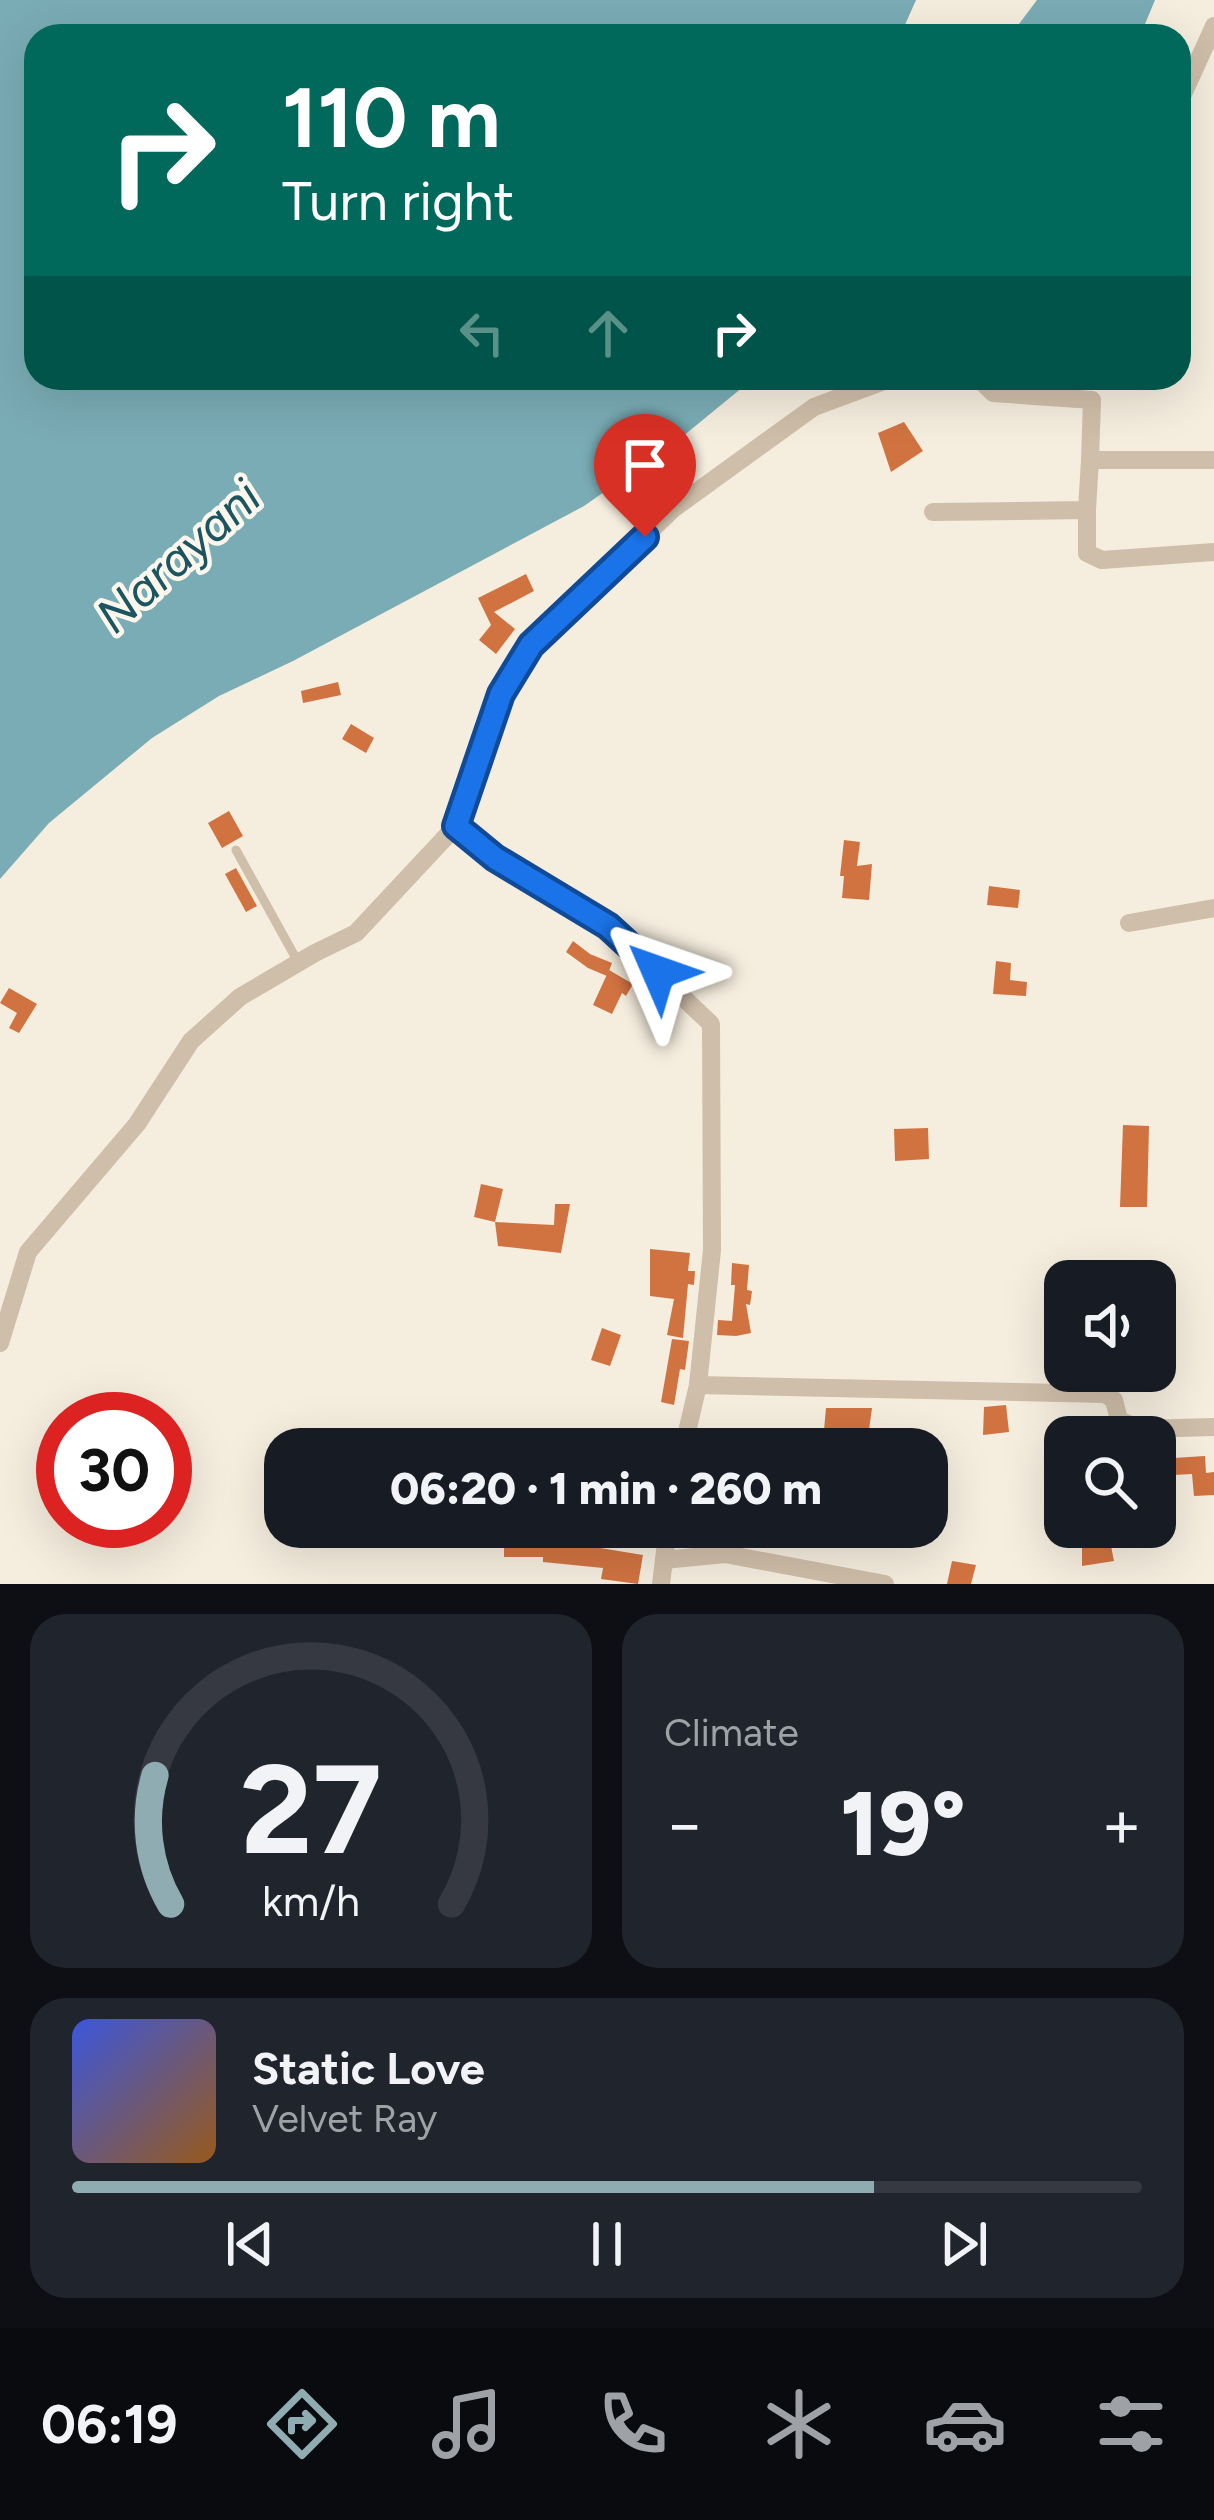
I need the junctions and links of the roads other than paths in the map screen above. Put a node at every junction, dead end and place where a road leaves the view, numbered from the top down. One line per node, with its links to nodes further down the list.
1 (1214, 26): 2 (street)
2 (1191, 77)
3 (860, 390): 10 (street)
4 (990, 390): 5 (street)
5 (1090, 460): 6 (street); 7 (street)
6 (1214, 460)
7 (1087, 509): 8 (street); 9 (street)
8 (933, 512)
9 (1214, 553)
10 (456, 826): 14 (street); 16 (street)
11 (236, 850): 14 (lane)
12 (1214, 908): 13 (street)
13 (1130, 923)
14 (298, 962): 15 (street)
15 (0, 1343)
16 (698, 1385): 17 (street); 18 (street)
17 (1214, 1427)
18 (688, 1428)
19 (665, 1548): 20 (street)
20 (664, 1560): 21 (street); 22 (street)
21 (661, 1584)
22 (885, 1584)

